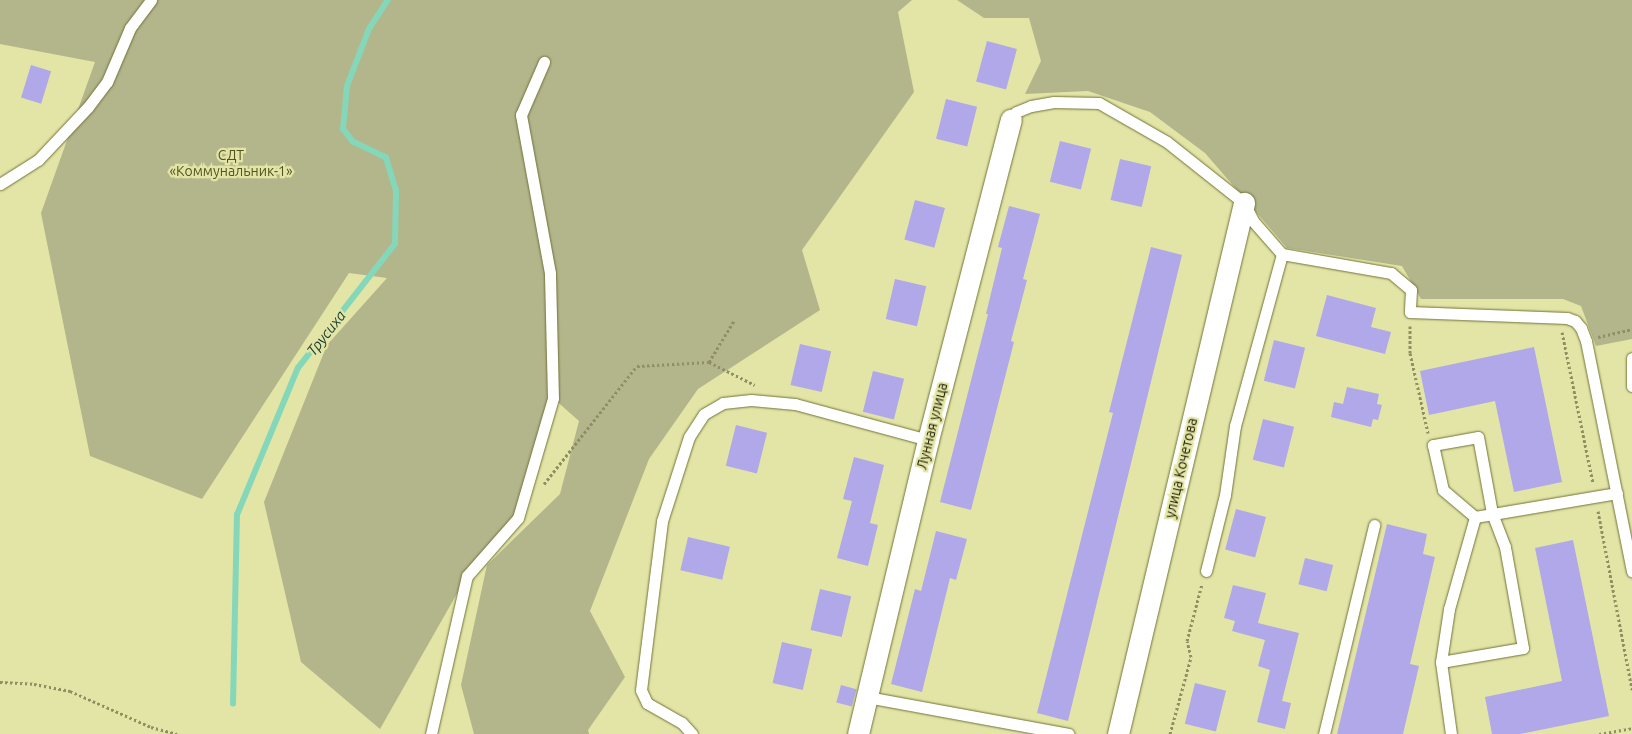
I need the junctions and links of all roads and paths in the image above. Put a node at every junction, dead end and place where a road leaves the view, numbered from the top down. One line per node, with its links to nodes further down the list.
1 (151, 0): 4 (lane)
2 (544, 62): 29 (lane)
3 (1011, 120): 5 (lane); 15 (street, Лунная улица)
4 (0, 184)
5 (1244, 203): 6 (lane); 33 (street, улица Кочетова)
6 (1282, 254): 7 (lane); 22 (lane)
7 (1410, 312): 10 (lane); 16 (path)
8 (735, 320): 12 (path)
9 (1632, 329): 10 (path)
10 (1586, 342): 18 (lane)
11 (1632, 358): 13 (lane)
12 (709, 362): 14 (path); 17 (path)
13 (1632, 386)
14 (760, 387)
15 (928, 440): 26 (street, Лунная улица); 30 (lane)
16 (1434, 445): 19 (lane); 20 (lane)
17 (541, 488)
18 (1617, 493): 19 (lane); 23 (lane)
19 (1492, 513): 20 (lane); 24 (lane)
20 (1475, 517): 24 (lane)
21 (1374, 525): 35 (lane)
22 (1206, 571): 34 (path)
23 (1632, 571)
24 (1440, 662): 36 (lane)
25 (0, 682): 28 (path)
26 (866, 697): 31 (street, Лунная улица); 32 (lane)
27 (1632, 728): 37 (path)
28 (177, 734)
29 (431, 734)
30 (692, 734)
31 (858, 734)
32 (1069, 734)
33 (1118, 734)
34 (1170, 734)
35 (1324, 734)
36 (1451, 734)
37 (1599, 734)

